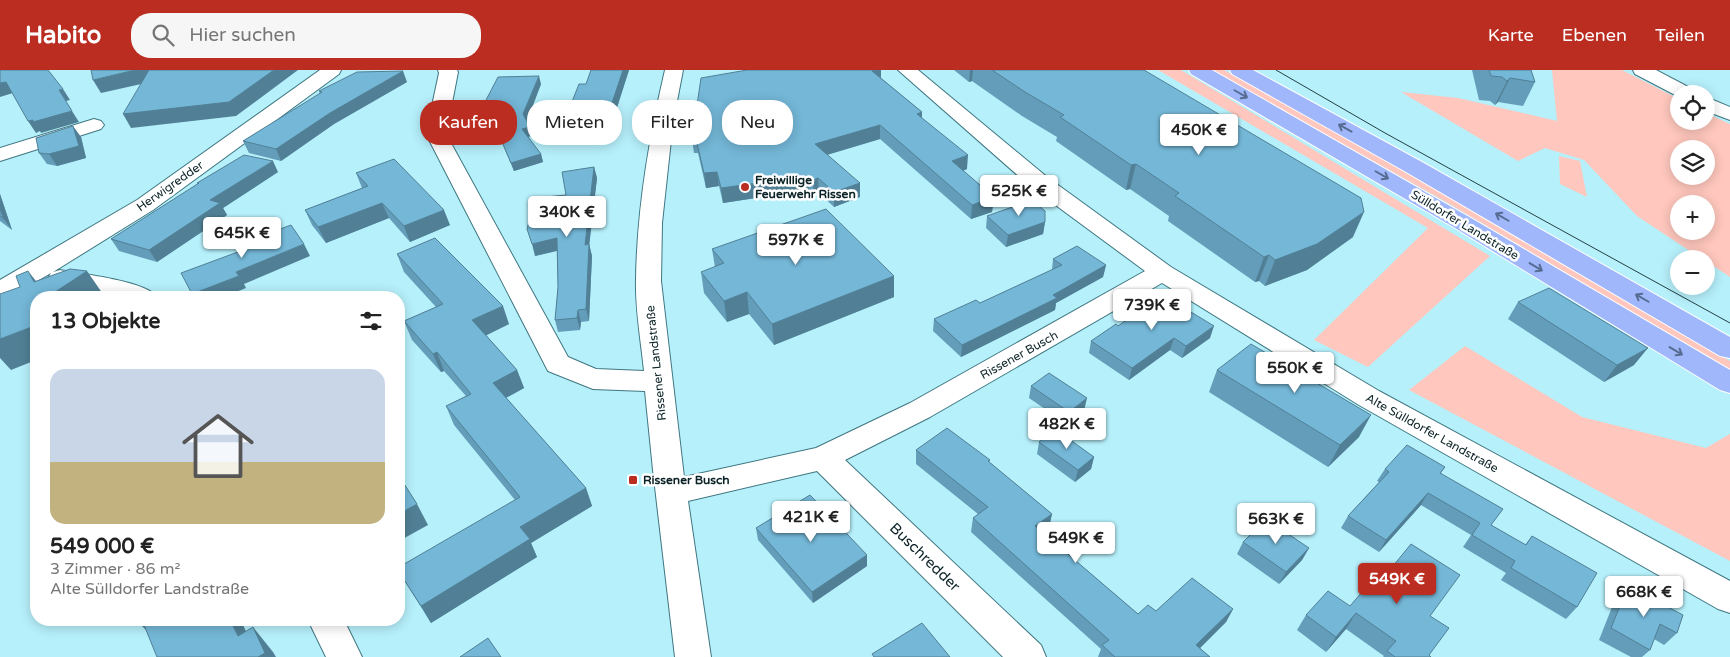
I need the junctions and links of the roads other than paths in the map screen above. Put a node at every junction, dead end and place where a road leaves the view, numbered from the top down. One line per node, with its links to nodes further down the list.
1 (332, 70): 13 (street, Herwigredder)
2 (447, 70): 18 (street)
3 (674, 70): 18 (street, Rissener Landstraße)
4 (907, 70): 14 (street, Alte Sülldorfer Landstraße)
5 (1198, 70): 19 (highway, Sülldorfer Landstraße, one-way to 19)
6 (1239, 70): 17 (highway, Sülldorfer Landstraße, one-way to 6)
7 (1642, 70): 8 (street)
8 (1670, 85)
9 (1715, 107): 10 (street)
10 (1730, 114)
11 (94, 125): 12 (street)
12 (0, 155)
13 (40, 269): 15 (street, Herwigredder); 16 (street)
14 (1162, 272): 20 (street, Rissener Busch); 22 (street, Alte Sülldorfer Landstraße)
15 (0, 291)
16 (126, 291)
17 (1730, 349)
18 (658, 381): 21 (street, Rissener Landstraße)
19 (1730, 383)
20 (823, 458): 21 (street, Rissener Busch); 26 (street, Buschredder)
21 (672, 492): 25 (street, Rissener Landstraße)
22 (1730, 598)
23 (329, 626): 24 (street)
24 (344, 657)
25 (693, 657)
26 (1028, 657)

